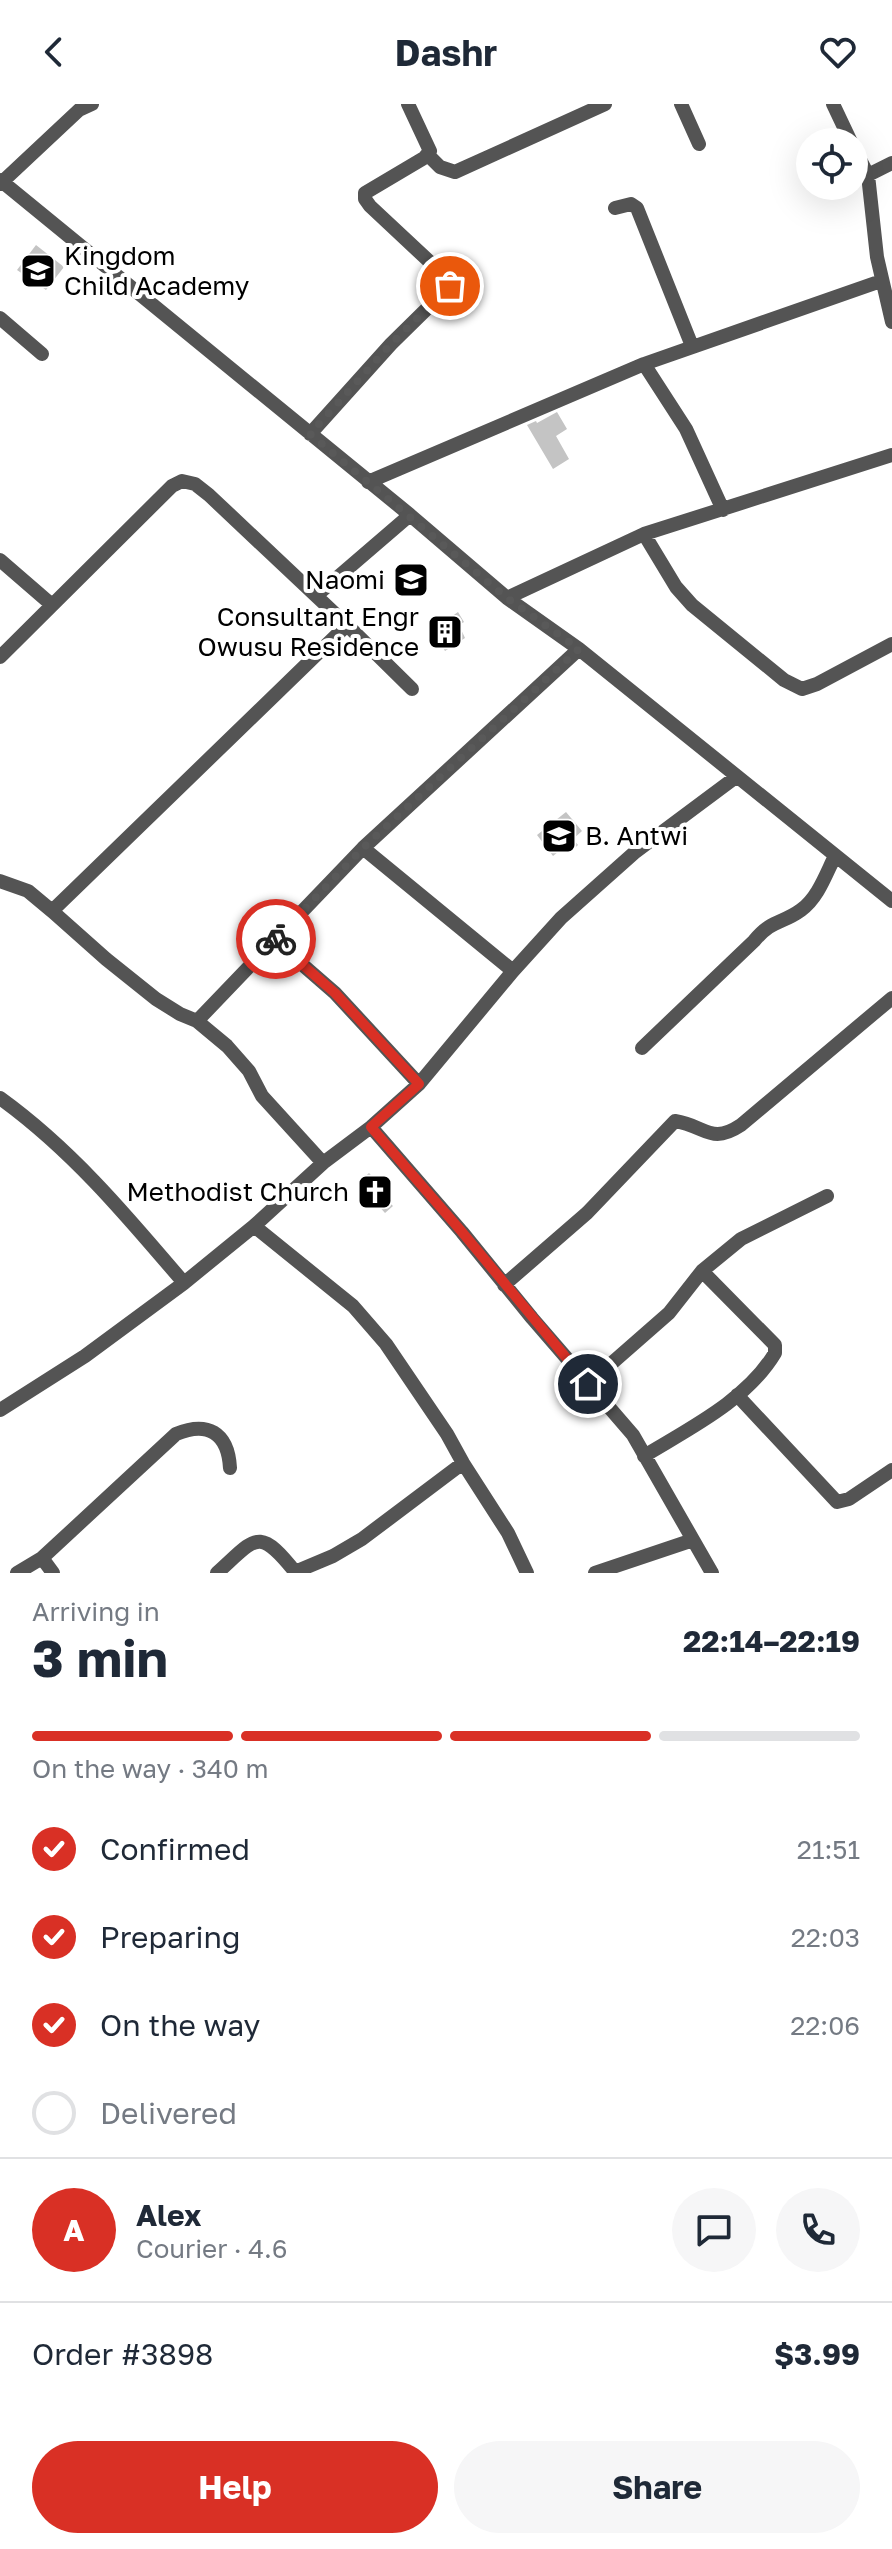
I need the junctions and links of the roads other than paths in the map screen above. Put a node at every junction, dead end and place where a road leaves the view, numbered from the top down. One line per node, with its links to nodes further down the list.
1 (92, 104): 11 (street)
2 (408, 104): 8 (street)
3 (605, 104): 8 (street)
4 (681, 104): 7 (street)
5 (833, 104): 6 (street)
6 (844, 128)
7 (699, 144)
8 (428, 155): 19 (street)
9 (892, 163): 10 (street)
10 (868, 175): 13 (street)
11 (0, 182): 19 (street)
12 (615, 208): 16 (street)
13 (881, 281): 15 (street); 16 (street)
14 (0, 318): 17 (street)
15 (892, 322)
16 (692, 346): 18 (street)
17 (42, 354)
18 (644, 364): 21 (street); 22 (street)
19 (310, 434): 21 (street)
20 (890, 461): 22 (street)
21 (368, 482): 23 (street)
22 (723, 510): 24 (street)
23 (410, 515): 26 (street); 27 (street)
24 (644, 534): 27 (street); 30 (street)
25 (0, 560): 28 (street)
26 (317, 595): 28 (street); 29 (street)
27 (507, 598): 31 (street)
28 (52, 605): 32 (street)
29 (347, 625): 33 (street); 39 (street)
30 (892, 644)
31 (579, 649): 34 (street); 35 (street)
32 (0, 657)
33 (412, 689)
34 (736, 777): 36 (street); 41 (street)
35 (363, 848): 40 (street); 41 (street)
36 (835, 856): 38 (street); 44 (street)
37 (0, 881): 39 (street)
38 (892, 901)
39 (52, 911): 43 (street)
40 (274, 940): 43 (street); 45 (street)
41 (513, 971): 45 (street)
42 (892, 998): 53 (street)
43 (197, 1021): 48 (street)
44 (642, 1048)
45 (419, 1084): 47 (street)
46 (0, 1098): 52 (street)
47 (371, 1127): 48 (street); 53 (street)
48 (323, 1163): 50 (street)
49 (827, 1196): 51 (street)
50 (254, 1226): 52 (street); 58 (street)
51 (702, 1271): 54 (street); 55 (street)
52 (184, 1283): 56 (street)
53 (504, 1285): 54 (street)
54 (588, 1384): 57 (street)
55 (737, 1395): 57 (street); 60 (street)
56 (1, 1409)
57 (644, 1456): 61 (street)
58 (463, 1463): 63 (street); 67 (street)
59 (230, 1468): 62 (street)
60 (892, 1470)
61 (693, 1540): 68 (street); 69 (street)
62 (42, 1558): 64 (street); 65 (street)
63 (296, 1572): 66 (street)
64 (17, 1573)
65 (53, 1573)
66 (217, 1573)
67 (527, 1573)
68 (595, 1573)
69 (712, 1573)

